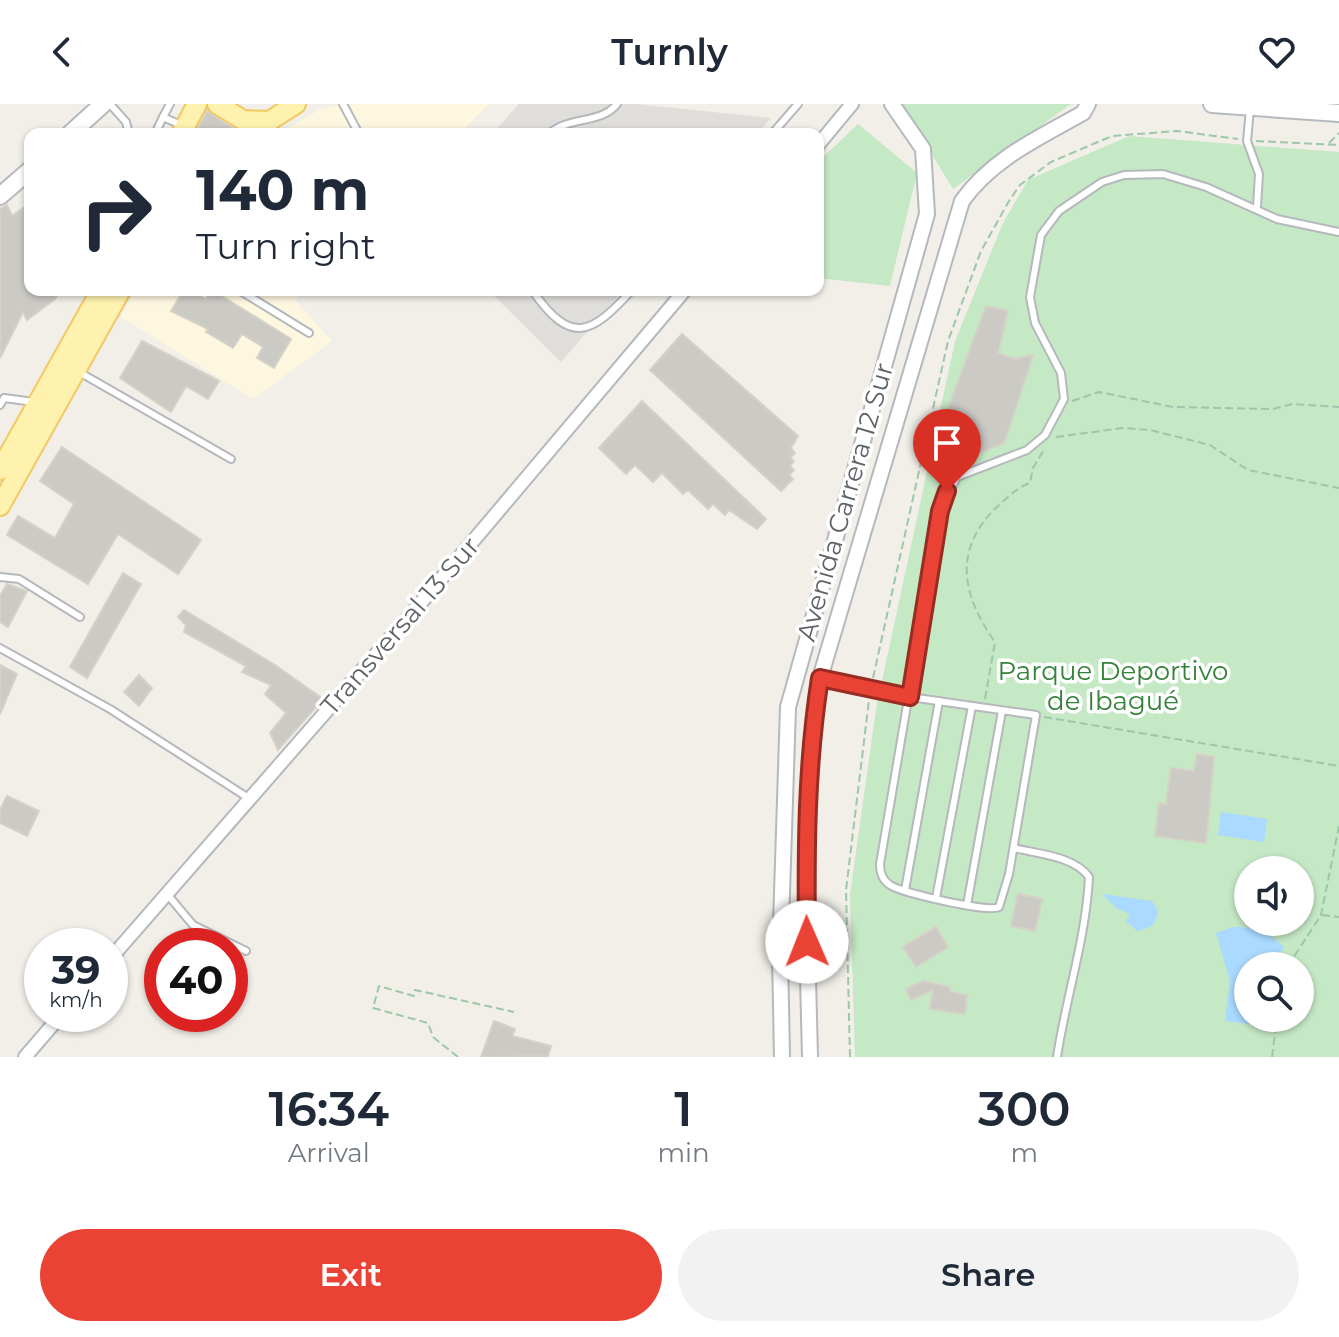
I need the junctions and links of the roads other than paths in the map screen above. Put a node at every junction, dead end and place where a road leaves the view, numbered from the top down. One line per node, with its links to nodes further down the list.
1 (103, 104): 19 (main road)
2 (110, 104): 20 (lane)
3 (170, 104): 17 (lane)
4 (197, 104): 23 (main road)
5 (217, 104): 18 (main road)
6 (296, 104): 18 (main road)
7 (343, 104): 25 (lane)
8 (617, 104): 26 (lane)
9 (798, 104): 27 (lane)
10 (852, 104): 28 (street)
11 (892, 104): 64 (street, Avenida Carrera 12 Sur)
12 (1088, 104): 49 (street, Avenida Carrera 12 Sur)
13 (1212, 104): 15 (main road)
14 (1269, 106): 15 (main road); 16 (main road)
15 (1250, 107): 31 (lane)
16 (1339, 113)
17 (163, 117): 21 (lane); 22 (lane)
18 (269, 121): 24 (main road)
19 (77, 128)
20 (128, 128)
21 (158, 128)
22 (180, 128)
23 (184, 128)
24 (258, 128)
25 (356, 128)
26 (556, 128)
27 (777, 128)
28 (824, 138)
29 (24, 175): 30 (main road)
30 (0, 196)
31 (1257, 207): 32 (lane); 50 (lane)
32 (1339, 232)
33 (98, 296): 41 (main road)
34 (118, 296): 40 (main road)
35 (249, 296): 39 (lane)
36 (537, 296): 37 (lane)
37 (627, 296)
38 (680, 296): 54 (street, Transversal 13 Sur)
39 (309, 333)
40 (76, 370): 43 (lane); 45 (main road)
41 (37, 403): 42 (lane); 44 (main road)
42 (0, 405)
43 (231, 459)
44 (0, 470)
45 (0, 506)
46 (0, 577): 47 (lane)
47 (80, 617)
48 (0, 648): 54 (lane)
49 (820, 678): 50 (lane); 65 (street, Avenida Carrera 12 Sur)
50 (910, 697): 51 (lane); 56 (lane)
51 (939, 701): 52 (lane); 56 (lane)
52 (972, 706): 53 (lane); 58 (lane)
53 (1002, 711): 55 (lane); 59 (lane)
54 (250, 799): 57 (street, Transversal 13 Sur)
55 (1014, 848): 59 (lane); 66 (lane)
56 (905, 890): 58 (lane)
57 (167, 894): 60 (lane); 61 (street, Transversal 13 Sur)
58 (936, 898): 59 (lane)
59 (967, 905)
60 (199, 928)
61 (128, 938)
62 (47, 1032): 63 (street)
63 (25, 1057)
64 (782, 1057)
65 (810, 1057)
66 (1057, 1057)

